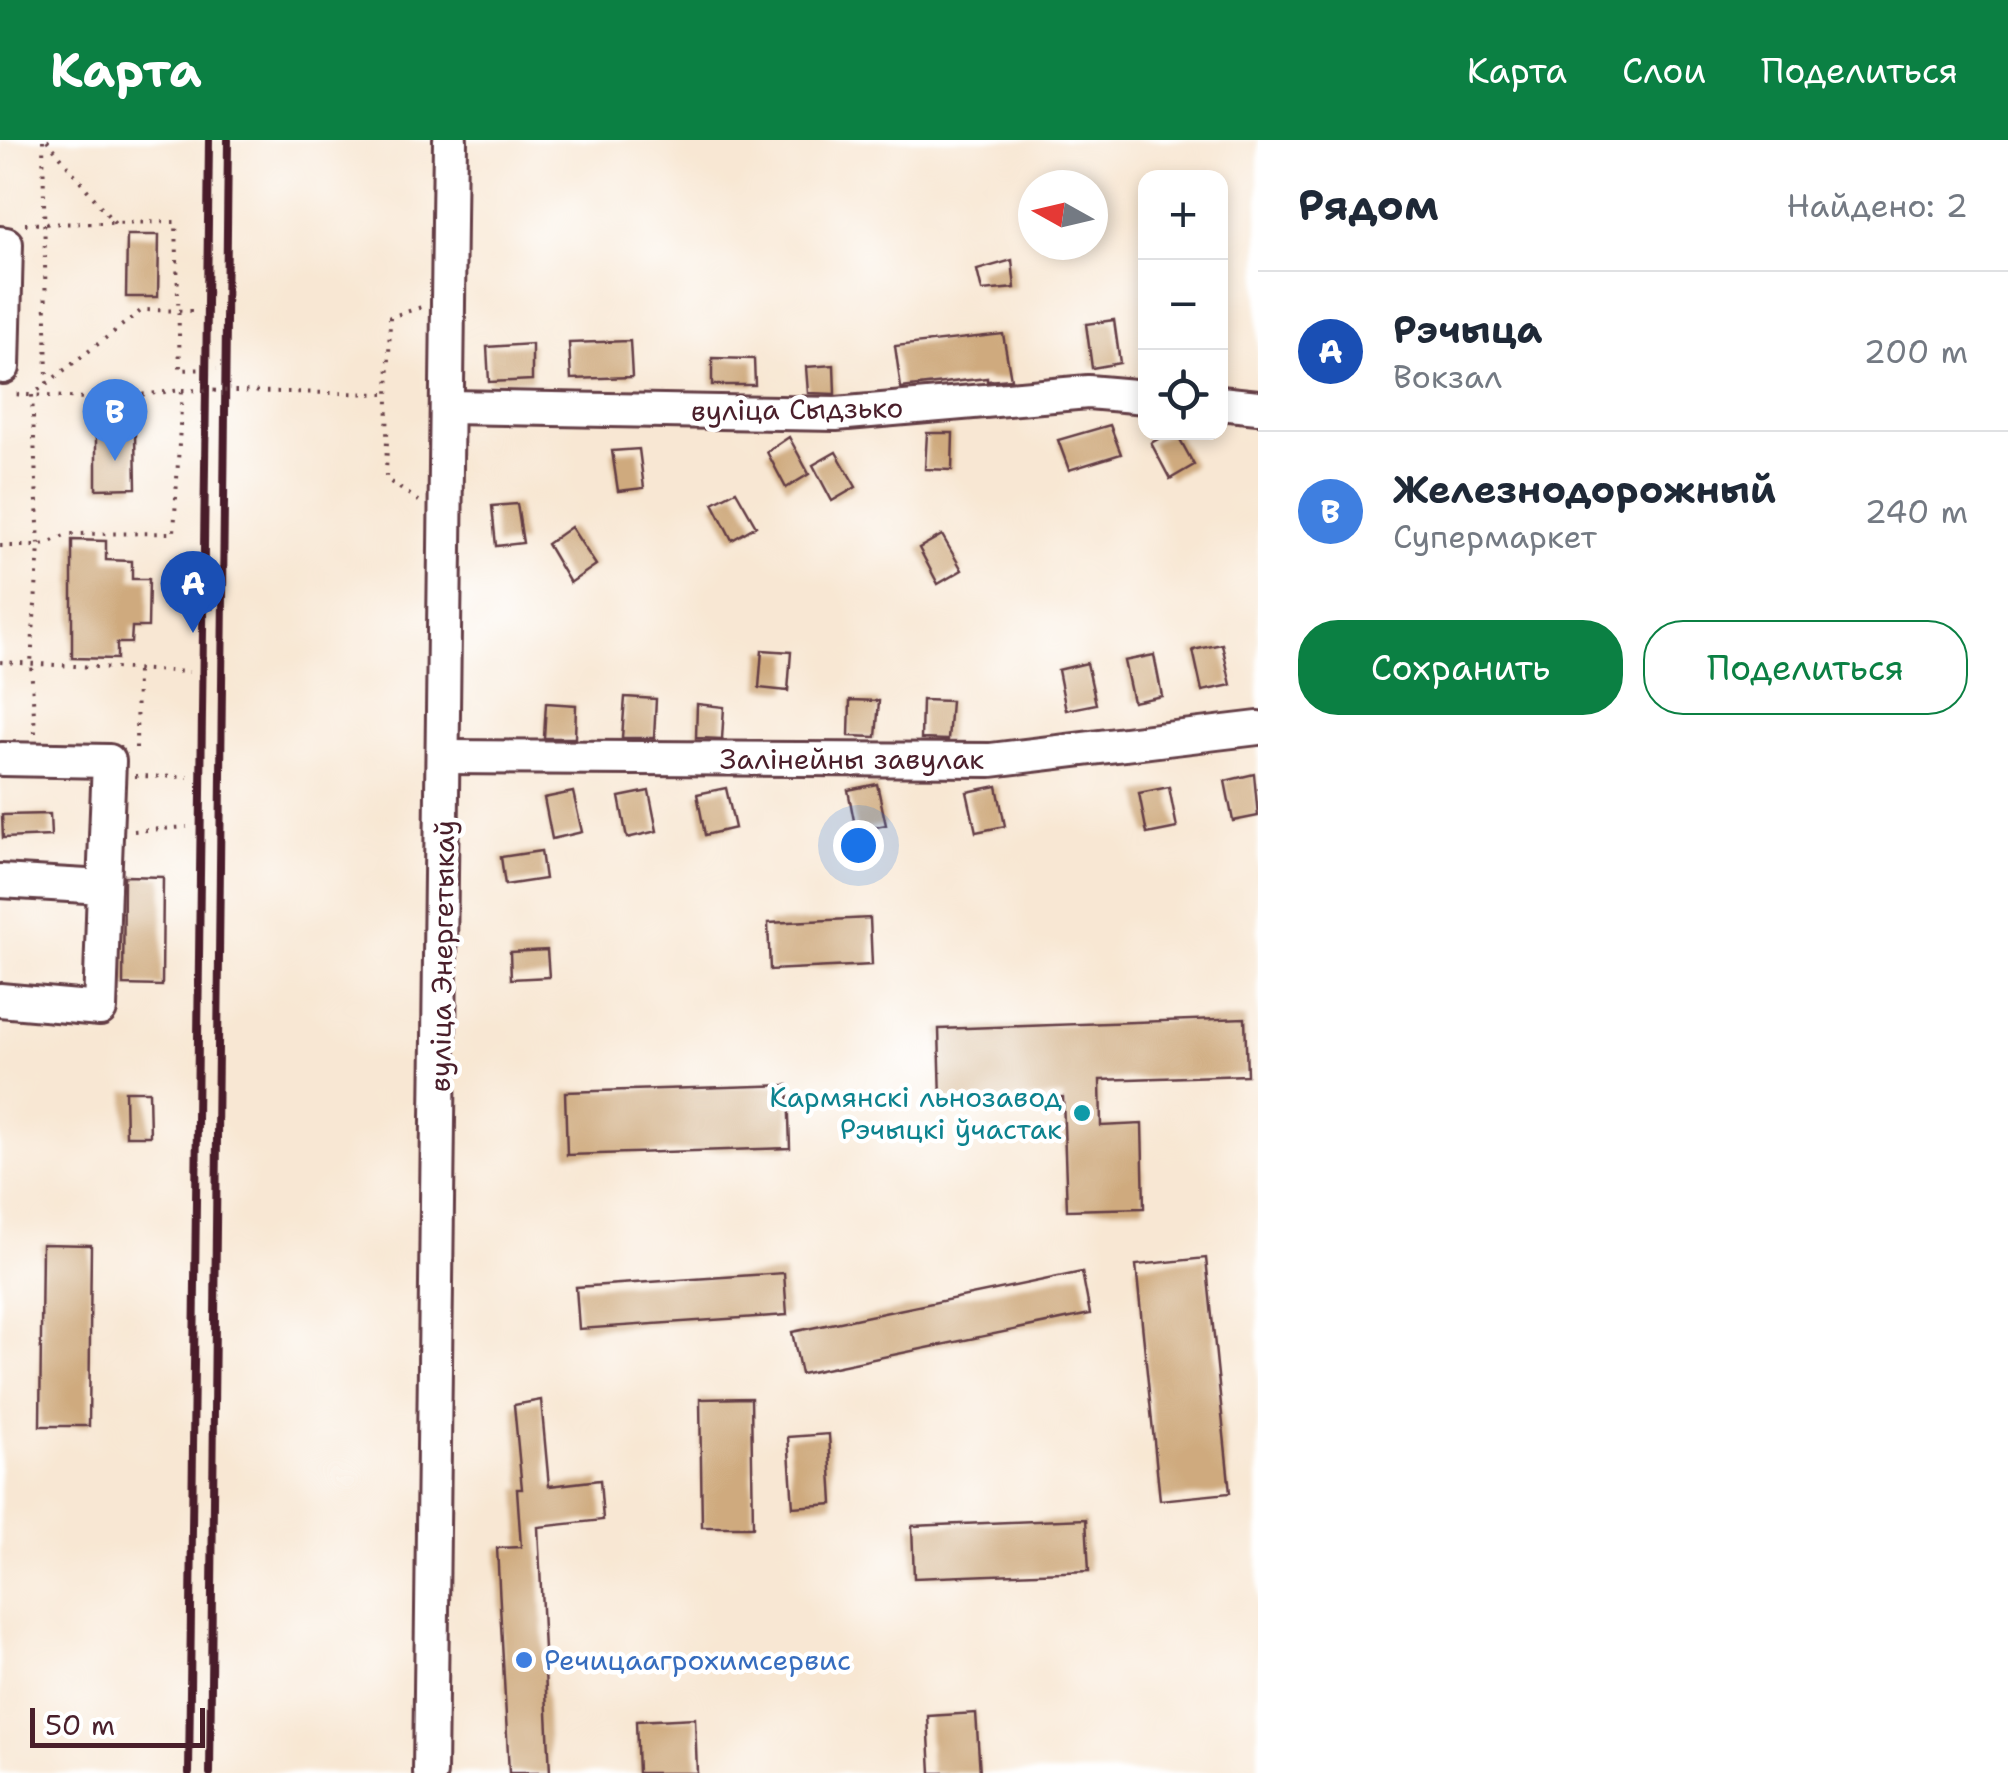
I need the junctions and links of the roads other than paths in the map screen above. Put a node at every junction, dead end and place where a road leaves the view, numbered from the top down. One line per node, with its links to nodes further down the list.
1 (450, 140): 7 (street, вуліца Энергетыкаў)
2 (0, 243): 3 (street)
3 (1, 380)
4 (1138, 396): 7 (street, вуліца Сыдзько)
5 (1228, 404): 6 (street)
6 (1258, 406)
7 (447, 407): 9 (street, вуліца Энергетыкаў)
8 (1258, 728): 9 (street, Залінейны завулак)
9 (444, 757): 14 (street, вуліца Энергетыкаў)
10 (2, 760): 12 (street)
11 (0, 880): 12 (street)
12 (104, 886): 13 (street)
13 (0, 1000)
14 (430, 1773)

